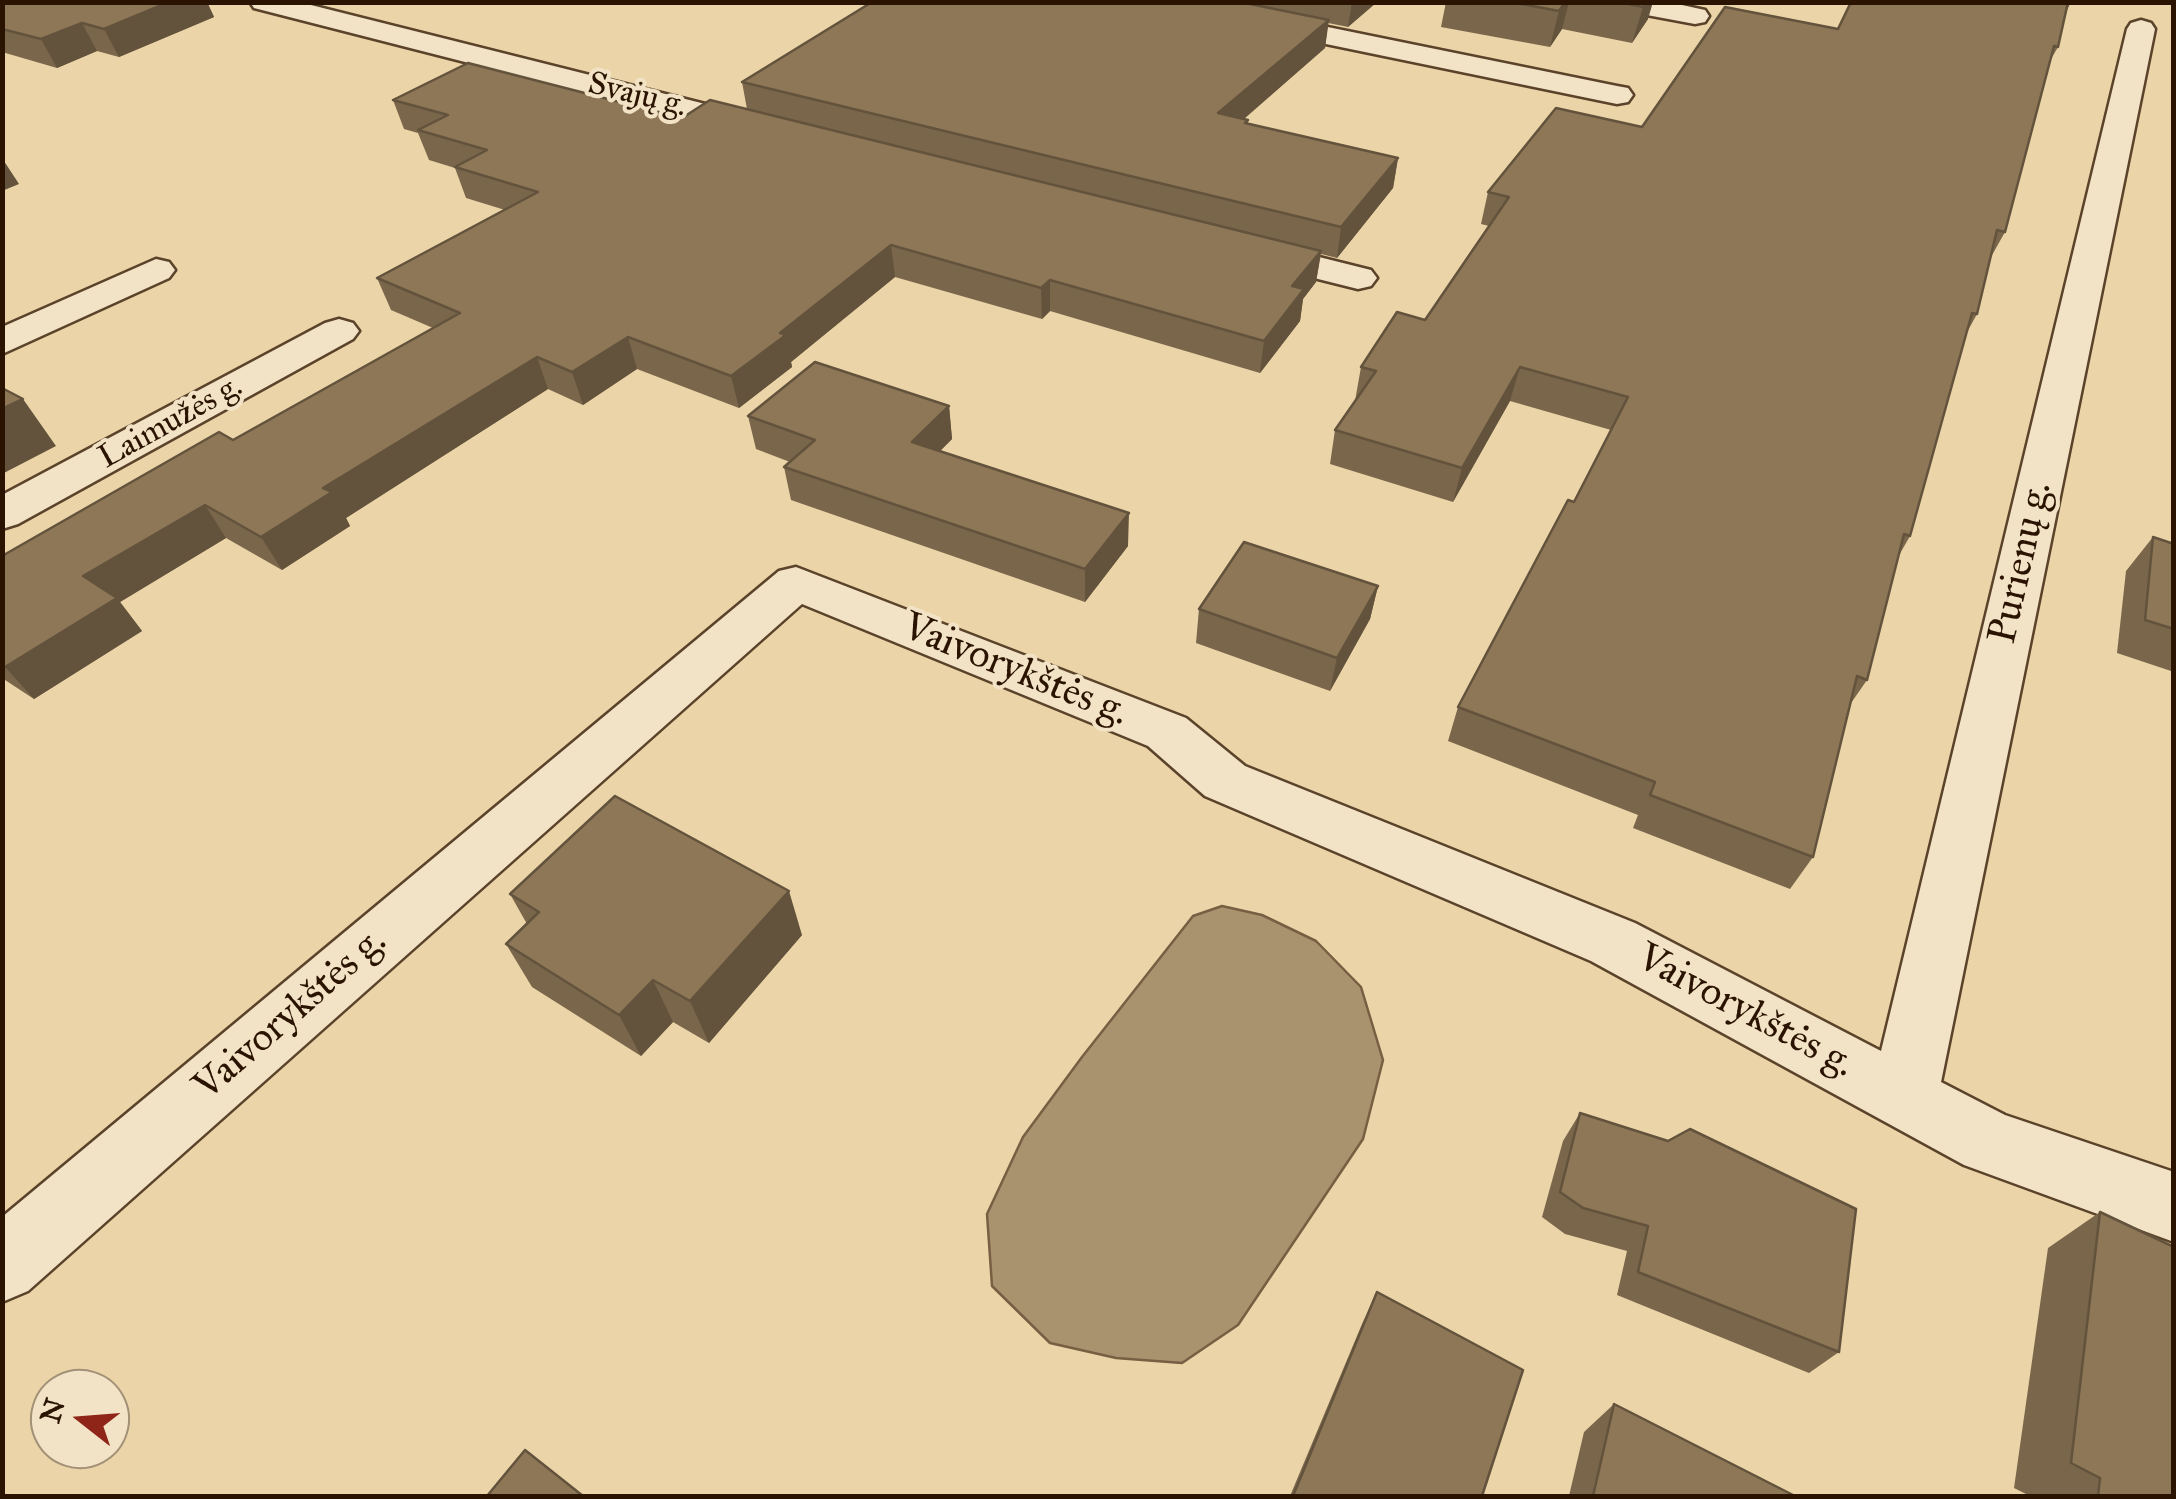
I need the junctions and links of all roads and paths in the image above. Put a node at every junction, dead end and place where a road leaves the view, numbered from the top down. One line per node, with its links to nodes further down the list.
1 (264, 2): 7 (street, Svajų g.)
2 (1161, 2): 6 (street)
3 (1620, 2): 4 (street)
4 (1694, 16)
5 (2141, 29): 14 (street, Purienų g.)
6 (1617, 95)
7 (802, 138)
8 (1224, 244): 10 (street)
9 (156, 270): 12 (street)
10 (1358, 278)
11 (339, 331): 13 (street, Laimužės g.)
12 (2, 342)
13 (2, 514)
14 (1904, 1097): 15 (street, Vaivorykštės g.); 16 (street, Vaivorykštės g.)
15 (2174, 1208)
16 (2, 1265)

